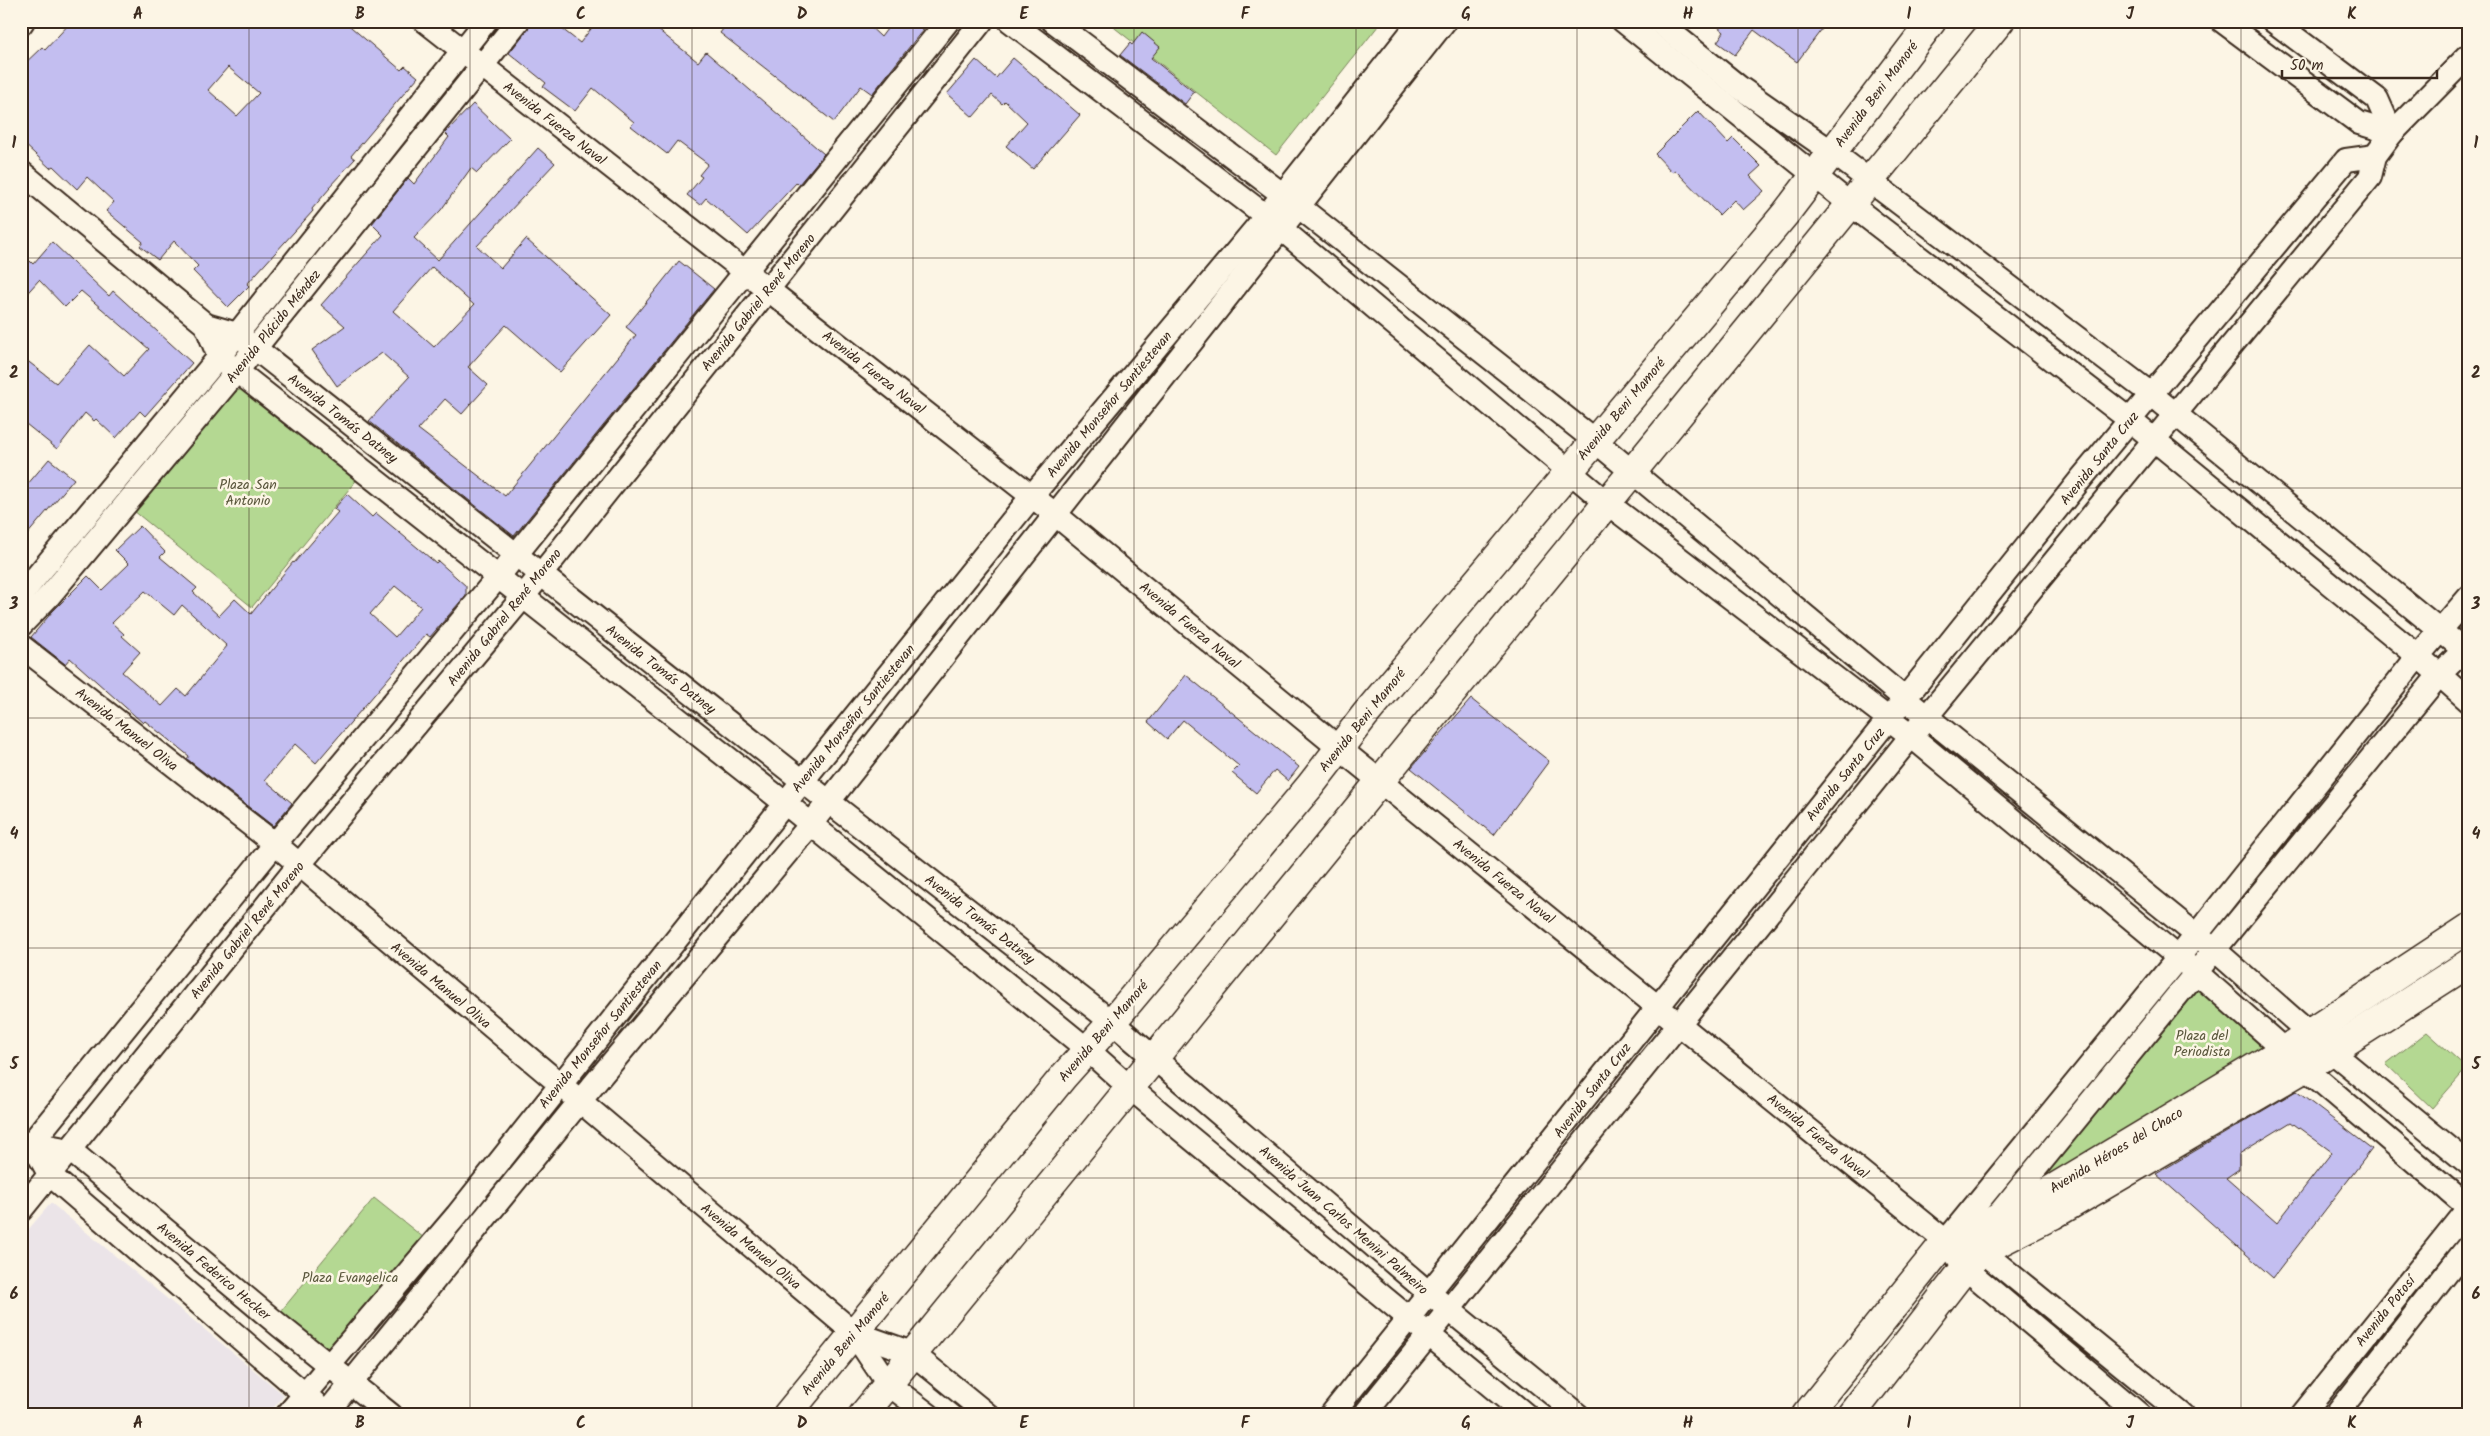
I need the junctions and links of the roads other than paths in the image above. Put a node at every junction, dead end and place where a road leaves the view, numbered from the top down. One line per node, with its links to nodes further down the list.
1 (425, 21): 16 (street, Avenida Fuerza Naval)
2 (486, 21): 16 (street, Avenida Plácido Méndez)
3 (518, 21): 18 (street, Avenida Plácido Méndez)
4 (948, 21): 28 (street, Avenida Gabriel René Moreno)
5 (982, 21): 29 (street, Avenida Gabriel René Moreno)
6 (1010, 21): 27 (street)
7 (1053, 21): 25 (street)
8 (1420, 21): 25 (street, Avenida Monseñor Santiestevan)
9 (1445, 21): 25 (street, Avenida Monseñor Santiestevan)
10 (1623, 21): 23 (street)
11 (1657, 21): 20 (street)
12 (1932, 21): 20 (street, Avenida Beni Mamoré)
13 (2000, 21): 24 (street)
14 (2222, 21): 19 (street)
15 (2273, 21): 19 (street)
16 (463, 51): 18 (street, Avenida Fuerza Naval); 31 (street, Avenida Plácido Méndez)
17 (2469, 55): 19 (street, Avenida Santa Cruz)
18 (482, 66): 28 (street, Avenida Fuerza Naval); 32 (street, Avenida Plácido Méndez)
19 (2392, 132): 21 (street, Avenida Santa Cruz)
20 (1832, 152): 23 (street, Avenida Beni Mamoré); 24 (street)
21 (2375, 156): 35 (street, Avenida Santa Cruz); 36 (street, Avenida Santa Cruz)
22 (21, 172): 30 (street, Avenida Tomás Datney)
23 (1814, 176): 26 (street); 38 (street, Avenida Beni Mamoré)
24 (1870, 180): 26 (street); 35 (street)
25 (1290, 200): 27 (street, Avenida Monseñor Santiestevan); 38 (street)
26 (1850, 204): 37 (street); 41 (street)
27 (1274, 222): 40 (street); 42 (street, Avenida Monseñor Santiestevan); 44 (street, Avenida Monseñor Santiestevan)
28 (745, 272): 29 (street, Avenida Fuerza Naval); 45 (street, Avenida Gabriel René Moreno)
29 (768, 289): 42 (street, Avenida Fuerza Naval); 46 (street, Avenida Gabriel René Moreno)
30 (206, 325): 31 (street, Avenida Tomás Datney); 33 (street, Avenida Tomás Datney)
31 (237, 334): 32 (street, Avenida Tomás Datney); 33 (street, Avenida Plácido Méndez)
32 (255, 349): 34 (street, Avenida Plácido Méndez); 45 (street, Avenida Tomás Datney)
33 (219, 357): 34 (street, Avenida Tomás Datney); 48 (street, Avenida Plácido Méndez)
34 (237, 371): 47 (street, Avenida Tomás Datney); 51 (street, Avenida Plácido Méndez)
35 (2151, 394): 36 (street); 37 (street, Avenida Santa Cruz)
36 (2176, 413): 39 (street, Avenida Santa Cruz); 52 (street)
37 (2130, 420): 39 (street); 57 (street, Avenida Santa Cruz)
38 (1594, 440): 40 (street, Avenida Beni Mamoré); 41 (street)
39 (2154, 441): 55 (street); 59 (street, Avenida Santa Cruz)
40 (1570, 471): 43 (street); 62 (street, Avenida Beni Mamoré)
41 (1631, 471): 43 (street); 57 (street)
42 (1032, 496): 44 (street, Avenida Fuerza Naval); 64 (street, Avenida Monseñor Santiestevan)
43 (1607, 503): 60 (street); 63 (street)
44 (1056, 515): 62 (street, Avenida Fuerza Naval); 65 (street, Avenida Monseñor Santiestevan)
45 (516, 555): 46 (street, Avenida Tomás Datney); 47 (street, Avenida Gabriel René Moreno)
46 (540, 574): 49 (street, Avenida Gabriel René Moreno); 64 (street, Avenida Tomás Datney)
47 (498, 577): 49 (street, Avenida Tomás Datney); 68 (street, Avenida Gabriel René Moreno)
48 (21, 595)
49 (523, 596): 66 (street, Avenida Tomás Datney); 69 (street, Avenida Gabriel René Moreno)
50 (2469, 597): 52 (street)
51 (21, 626)
52 (2440, 631): 54 (street); 55 (street)
53 (21, 646): 68 (street, Avenida Manuel Oliva)
54 (2467, 650): 56 (street)
55 (2418, 656): 56 (street); 71 (street)
56 (2440, 674): 58 (street); 72 (street)
57 (1905, 699): 59 (street); 60 (street, Avenida Santa Cruz)
58 (2469, 700)
59 (1928, 715): 61 (street, Avenida Santa Cruz); 71 (street)
60 (1888, 720): 61 (street); 76 (street, Avenida Santa Cruz)
61 (1911, 736): 73 (street); 78 (street, Avenida Santa Cruz)
62 (1339, 748): 63 (street, Avenida Fuerza Naval); 77 (street, Avenida Beni Mamoré)
63 (1380, 780): 76 (street, Avenida Fuerza Naval); 83 (street)
64 (802, 781): 65 (street, Avenida Tomás Datney); 66 (street, Avenida Monseñor Santiestevan)
65 (828, 801): 67 (street, Avenida Monseñor Santiestevan); 77 (street, Avenida Tomás Datney)
66 (785, 803): 67 (street, Avenida Tomás Datney); 85 (street, Avenida Monseñor Santiestevan)
67 (811, 824): 81 (street, Avenida Tomás Datney); 87 (street, Avenida Monseñor Santiestevan)
68 (275, 844): 69 (street, Avenida Manuel Oliva); 88 (street, Avenida Gabriel René Moreno)
69 (299, 865): 85 (street, Avenida Manuel Oliva); 89 (street, Avenida Gabriel René Moreno)
70 (2469, 928): 79 (street, Avenida Héroes del Chaco)
71 (2197, 934): 72 (street); 73 (street)
72 (2216, 951): 75 (street); 79 (street)
73 (2178, 958): 75 (street); 95 (street)
74 (2469, 963): 80 (street, Avenida Héroes del Chaco)
75 (2198, 973): 82 (street); 94 (street)
76 (1658, 1006): 78 (street, Avenida Fuerza Naval); 98 (street, Avenida Santa Cruz)
77 (1112, 1022): 81 (street, Avenida Beni Mamoré); 83 (street, Avenida Juan Carlos Menini Palmeiro)
78 (1680, 1023): 95 (street, Avenida Fuerza Naval); 99 (street, Avenida Santa Cruz)
79 (2309, 1033): 80 (street); 82 (street, Avenida Héroes del Chaco)
80 (2332, 1049): 84 (street, Avenida Héroes del Chaco); 90 (street)
81 (1088, 1050): 86 (street); 101 (street, Avenida Beni Mamoré)
82 (2284, 1050): 84 (street); 94 (street, Avenida Héroes del Chaco)
83 (1154, 1056): 86 (street); 98 (street, Avenida Juan Carlos Menini Palmeiro)
84 (2305, 1068): 92 (street); 97 (street, Avenida Héroes del Chaco)
85 (560, 1084): 87 (street, Avenida Manuel Oliva); 104 (street, Avenida Monseñor Santiestevan)
86 (1129, 1087): 100 (street); 103 (street)
87 (580, 1101): 101 (street, Avenida Manuel Oliva); 105 (street, Avenida Monseñor Santiestevan)
88 (25, 1144): 89 (street, Avenida Federico Hecker); 91 (street)
89 (70, 1150): 91 (street, Avenida Gabriel René Moreno); 104 (street, Avenida Federico Hecker)
90 (2469, 1164)
91 (49, 1174): 93 (street, Avenida Gabriel René Moreno); 107 (street)
92 (2469, 1208): 123 (street, Avenida Potosí)
93 (21, 1210)
94 (1992, 1221): 95 (street, Avenida Héroes del Chaco); 97 (street)
95 (1946, 1240): 97 (street, Avenida Fuerza Naval); 119 (street, Avenida Héroes del Chaco)
96 (2469, 1245): 124 (street, Avenida Potosí)
97 (1974, 1260): 120 (street, Avenida Héroes del Chaco); 121 (street, Avenida Fuerza Naval); 122 (street, Avenida Fuerza Naval)
98 (1430, 1294): 99 (street, Avenida Juan Carlos Menini Palmeiro); 100 (street, Avenida Santa Cruz)
99 (1448, 1309): 102 (street, Avenida Santa Cruz); 118 (street, Avenida Juan Carlos Menini Palmeiro)
100 (1410, 1318): 102 (street); 115 (street, Avenida Santa Cruz)
101 (853, 1332): 103 (street, Avenida Manuel Oliva); 106 (street, Avenida Manuel Oliva); 111 (street, Avenida Beni Mamoré)
102 (1429, 1333): 116 (street, Avenida Santa Cruz); 117 (street)
103 (912, 1353): 106 (street); 114 (street, Avenida Manuel Oliva)
104 (329, 1366): 105 (street, Avenida Federico Hecker); 107 (street, Avenida Monseñor Santiestevan)
105 (351, 1382): 108 (street, Avenida Monseñor Santiestevan); 110 (street, Avenida Federico Hecker)
106 (888, 1384): 112 (street); 113 (street, Avenida Manuel Oliva)
107 (304, 1394): 108 (street); 109 (street, Avenida Monseñor Santiestevan)
108 (327, 1414)
109 (287, 1415)
110 (391, 1415)
111 (787, 1415)
112 (862, 1415)
113 (929, 1415)
114 (988, 1415)
115 (1332, 1415)
116 (1364, 1415)
117 (1526, 1415)
118 (1578, 1415)
119 (1806, 1415)
120 (1851, 1415)
121 (2140, 1415)
122 (2184, 1415)
123 (2302, 1415)
124 (2336, 1415)

